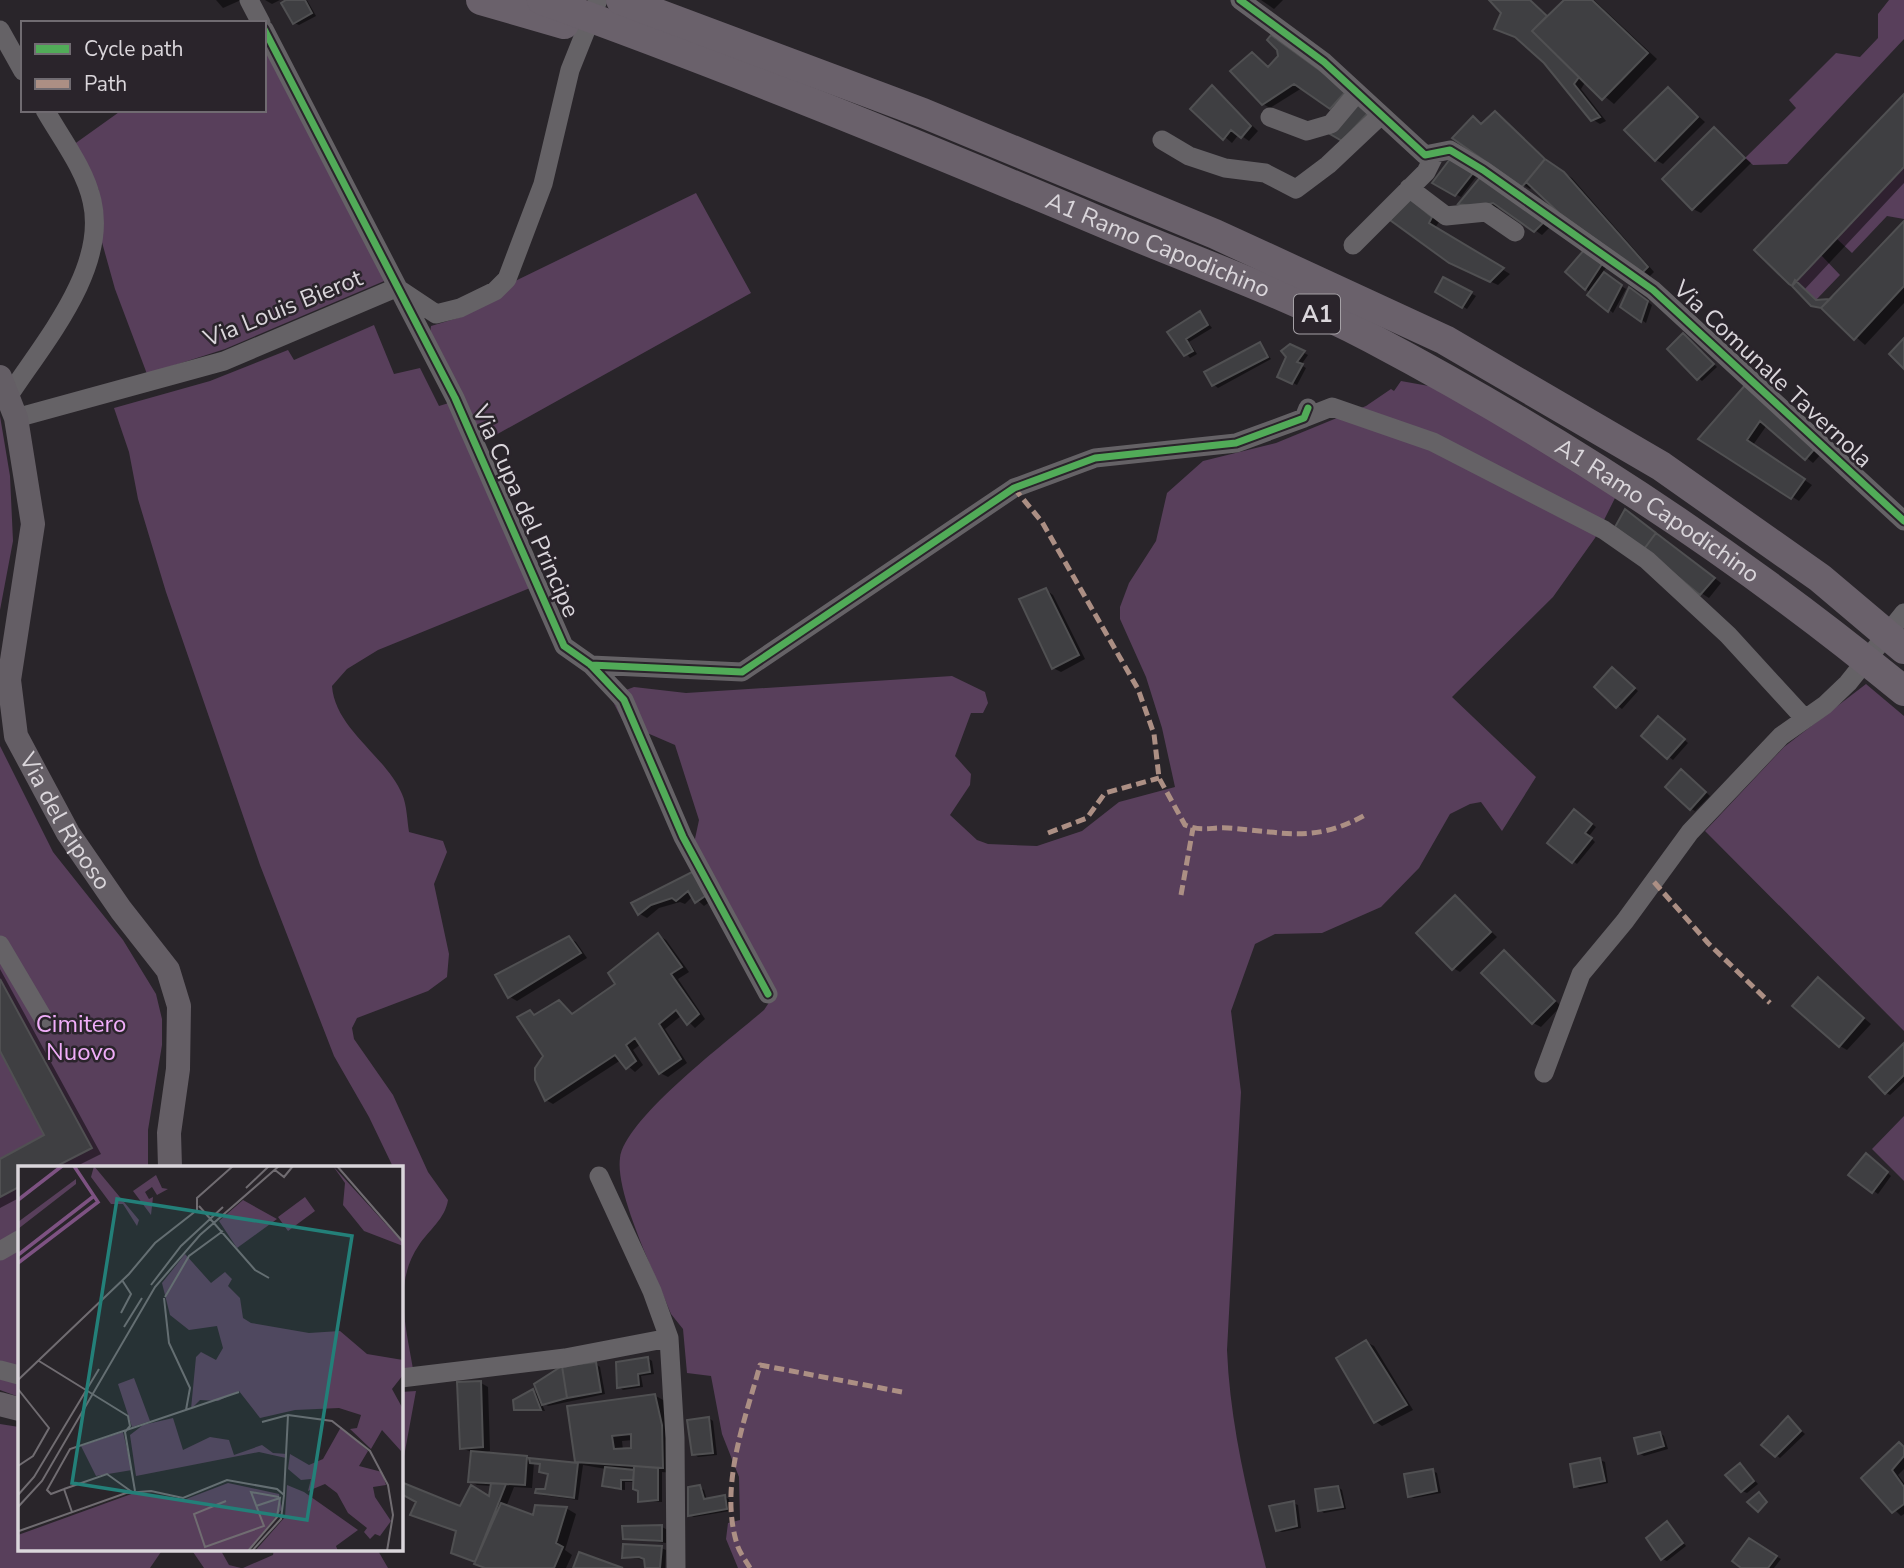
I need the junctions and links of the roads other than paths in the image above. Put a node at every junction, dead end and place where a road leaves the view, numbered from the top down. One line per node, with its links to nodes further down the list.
1 (249, 0): 8 (street)
2 (481, 0): 11 (highway)
3 (542, 0): 11 (highway, A1 Ramo Capodichino / A1)
4 (598, 0): 23 (street, Via Louis Bierot)
5 (621, 0): 12 (highway, A1 Ramo Capodichino / A1)
6 (680, 0): 12 (highway)
7 (1240, 0): 14 (street, Via Comunale Tavernola)
8 (260, 21)
9 (0, 30): 13 (street)
10 (266, 33): 23 (street, Via Cupa del Principe)
11 (671, 47): 29 (highway, A1 Ramo Capodichino / A1)
12 (777, 57): 27 (highway, A1 Ramo Capodichino / A1)
13 (21, 67)
14 (1357, 93): 16 (street, Via Comunale Tavernola); 17 (street)
15 (46, 112): 24 (street)
16 (1381, 115): 18 (street); 19 (street, Via Comunale Tavernola)
17 (1270, 117)
18 (1162, 140)
19 (1435, 154): 20 (street); 25 (street, Via Comunale Tavernola)
20 (1409, 188): 21 (street); 22 (street)
21 (1515, 232)
22 (1353, 245)
23 (400, 290): 24 (street, Via Louis Bierot); 28 (street, Via Cupa del Principe)
24 (8, 397): 35 (main road, Via del Riposo)
25 (1904, 521)
26 (1904, 613): 30 (street)
27 (1904, 649)
28 (591, 665): 30 (street); 32 (street, Via Cupa del Principe)
29 (1904, 691)
30 (1805, 719): 34 (street)
31 (0, 945): 33 (street)
32 (768, 994)
33 (46, 1023)
34 (1544, 1073)
35 (170, 1166)
36 (599, 1175): 39 (street)
37 (18, 1241): 38 (street)
38 (0, 1251)
39 (669, 1338): 42 (street); 45 (street)
40 (0, 1370): 41 (street)
41 (18, 1375)
42 (402, 1378)
43 (0, 1404): 44 (main road)
44 (18, 1409)
45 (676, 1568)

